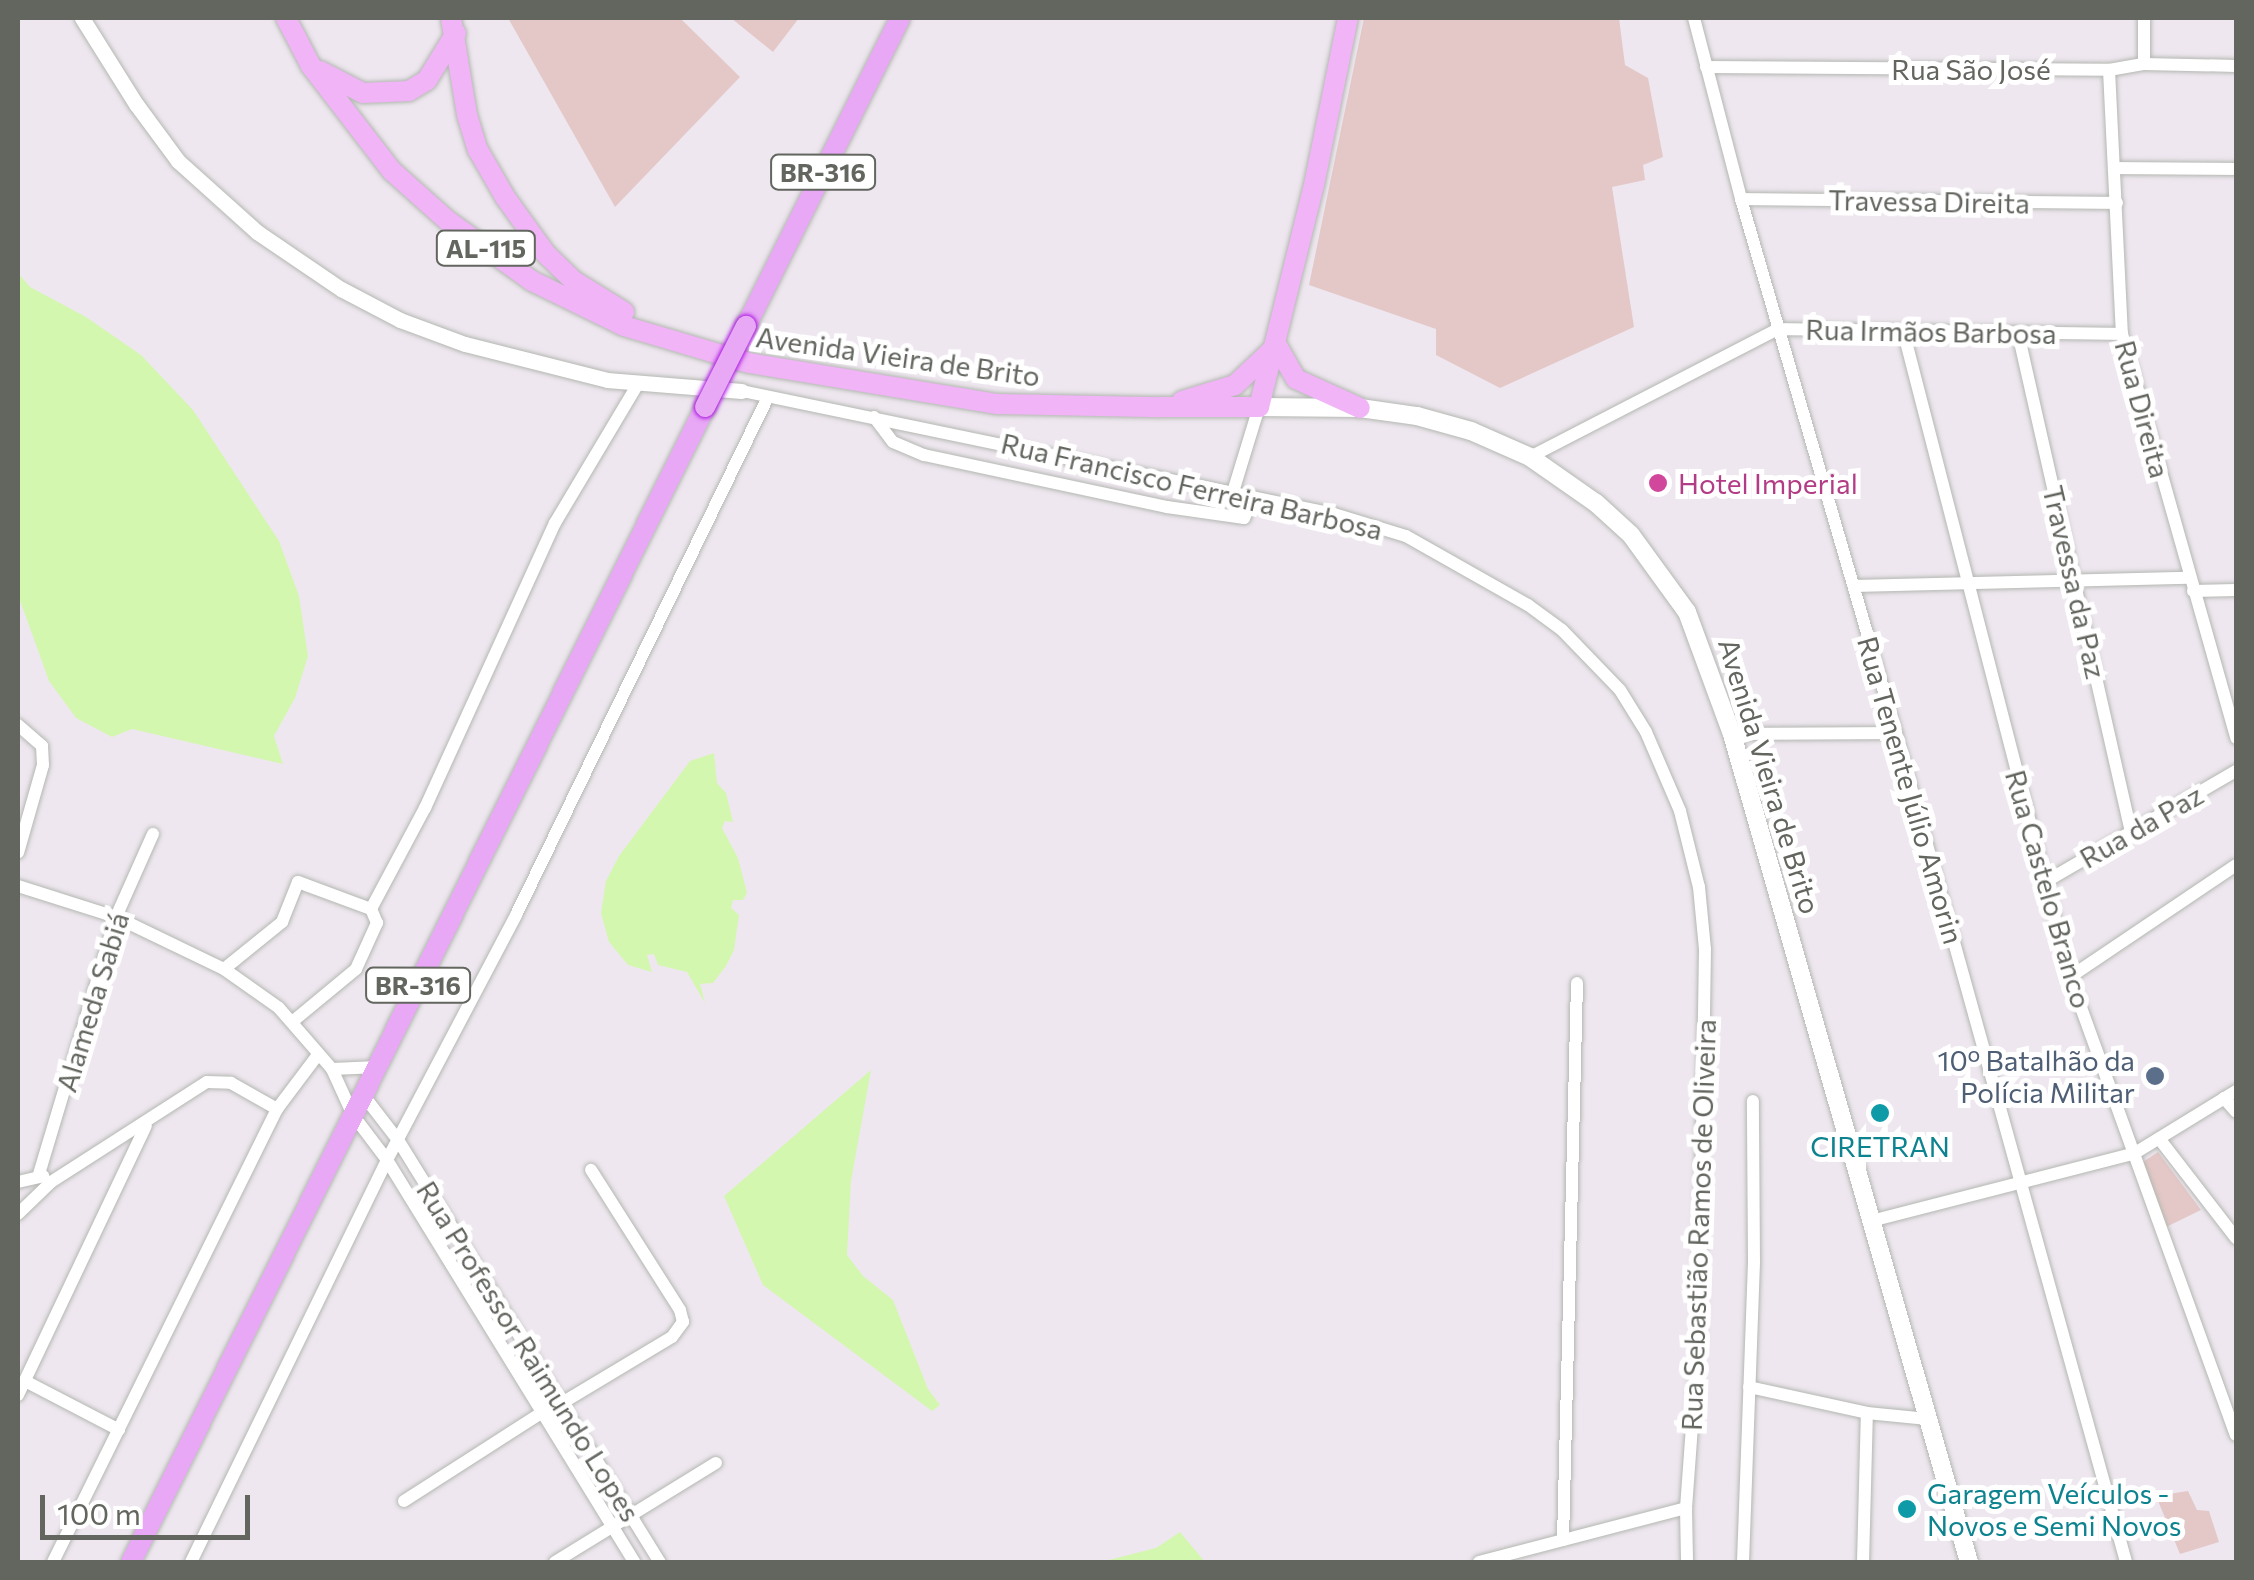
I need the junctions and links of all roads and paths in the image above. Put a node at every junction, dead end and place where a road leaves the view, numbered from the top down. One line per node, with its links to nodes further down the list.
1 (82, 18): 23 (street)
2 (900, 18): 57 (highway, BR-316, bridge)
3 (1348, 18): 21 (main road)
4 (1694, 18): 11 (street, Rua Tenente Júlio Amorin)
5 (2144, 18): 8 (street)
6 (456, 23): 9 (main road); 22 (main road)
7 (290, 27): 9 (main road, AL-115)
8 (2144, 64): 10 (street, Rua São José); 12 (street, Rua São José)
9 (311, 66): 22 (main road, AL-115)
10 (2236, 66)
11 (1706, 67): 12 (street, Rua São José); 15 (street, Rua Tenente Júlio Amorin)
12 (2109, 70): 13 (street, Rua Direita)
13 (2116, 168): 14 (street); 16 (street, Rua Direita)
14 (2236, 169)
15 (1740, 198): 16 (street, Travessa Direita); 17 (street, Rua Tenente Júlio Amorin)
16 (2116, 203): 20 (street, Rua Direita)
17 (1778, 329): 18 (street, Rua Irmãos Barbosa); 30 (street, Rua Irmãos Barbosa); 36 (street, Rua Tenente Júlio Amorin)
18 (1903, 330): 19 (street, Rua Irmãos Barbosa); 34 (street, Rua Castelo Branco)
19 (2018, 333): 20 (street, Rua Irmãos Barbosa); 33 (street, Travessa da Paz)
20 (2122, 334): 35 (street, Rua Direita)
21 (1276, 344): 26 (main road); 27 (main road); 28 (main road)
22 (715, 356): 27 (main road, Avenida Vieira de Brito)
23 (638, 382): 24 (street); 50 (street)
24 (742, 391): 25 (street, Rua Francisco Ferreira Barbosa)
25 (768, 397): 29 (street, Rua Francisco Ferreira Barbosa); 66 (street)
26 (1259, 406): 27 (main road, Avenida Vieira de Brito); 28 (main road, Avenida Vieira de Brito); 31 (street)
27 (1161, 407)
28 (1360, 408): 30 (main road, Avenida Vieira de Brito)
29 (874, 417): 31 (street, Rua Francisco Ferreira Barbosa); 32 (street)
30 (1530, 457): 40 (main road, Avenida Vieira de Brito)
31 (1233, 492): 32 (street, Rua Francisco Ferreira Barbosa)
32 (1254, 497): 49 (street, Rua Francisco Ferreira Barbosa)
33 (2075, 581): 34 (street); 35 (street); 43 (street, Travessa da Paz)
34 (1965, 583): 36 (street); 47 (street, Rua Castelo Branco)
35 (2191, 584): 37 (street); 41 (street, Rua Direita)
36 (1854, 586): 39 (street, Rua Tenente Júlio Amorin)
37 (2236, 590)
38 (18, 725): 45 (street)
39 (1896, 733): 40 (street); 72 (street, Rua Tenente Júlio Amorin)
40 (1732, 734): 75 (main road, Avenida Vieira de Brito)
41 (2236, 738)
42 (2236, 771): 43 (street, Rua da Paz)
43 (2131, 832): 47 (street, Rua da Paz)
44 (153, 834): 51 (street, Alameda Sabiá)
45 (18, 853)
46 (2236, 865): 53 (street)
47 (2045, 882): 53 (street, Rua Castelo Branco)
48 (18, 886): 51 (street)
49 (1699, 887): 88 (street, Rua Sebastião Ramos de Oliveira)
50 (371, 909): 52 (street); 55 (street)
51 (116, 917): 52 (street); 71 (street, Alameda Sabiá)
52 (224, 969): 55 (street)
53 (2070, 977): 68 (street, Rua Castelo Branco)
54 (1577, 982): 91 (street)
55 (292, 1022): 56 (street)
56 (317, 1056): 58 (street); 62 (street)
57 (378, 1067): 58 (street); 60 (highway, BR-316)
58 (332, 1069): 64 (street, Rua Professor Raimundo Lopes)
59 (2230, 1094): 63 (street); 67 (street)
60 (364, 1096): 64 (highway, BR-316); 66 (street, Rua Professor Raimundo Lopes)
61 (1753, 1100): 78 (street, Rua Sebastião Ramos de Oliveira)
62 (277, 1109): 65 (street); 84 (street)
63 (2236, 1112)
64 (354, 1116): 69 (street, Rua Professor Raimundo Lopes); 93 (highway, BR-316)
65 (147, 1123): 71 (street); 77 (street)
66 (398, 1140): 69 (street); 80 (street, Rua Professor Raimundo Lopes)
67 (2161, 1141): 68 (street); 76 (street)
68 (2135, 1153): 72 (street); 85 (street, Rua Castelo Branco)
69 (387, 1160): 81 (street, Rua Professor Raimundo Lopes); 94 (street)
70 (591, 1170): 80 (street)
71 (46, 1178): 73 (street); 74 (street)
72 (2021, 1180): 75 (street); 103 (street, Rua Tenente Júlio Amorin)
73 (18, 1182)
74 (18, 1214)
75 (1871, 1222): 83 (main road, Avenida Vieira de Brito)
76 (2236, 1238)
77 (24, 1381): 79 (street); 84 (street)
78 (1749, 1386): 82 (street); 100 (street, Rua Sebastião Ramos de Oliveira)
79 (18, 1395)
80 (562, 1403): 89 (street, Rua Professor Raimundo Lopes)
81 (542, 1413): 87 (street); 90 (street, Rua Professor Raimundo Lopes)
82 (1867, 1413): 83 (street); 101 (street)
83 (1928, 1419): 102 (main road, Avenida Vieira de Brito)
84 (119, 1430): 92 (street)
85 (2236, 1435)
86 (716, 1464): 89 (street)
87 (404, 1500)
88 (1686, 1508): 91 (street); 99 (street, Rua Sebastião Ramos de Oliveira)
89 (630, 1516): 90 (street); 97 (street, Rua Professor Raimundo Lopes)
90 (612, 1526): 95 (street); 96 (street, Rua Professor Raimundo Lopes)
91 (1563, 1540): 98 (street)
92 (53, 1562)
93 (131, 1562)
94 (191, 1562)
95 (555, 1562)
96 (634, 1562)
97 (660, 1562)
98 (1479, 1562)
99 (1687, 1562)
100 (1743, 1562)
101 (1863, 1562)
102 (1969, 1562)
103 (2126, 1562)

